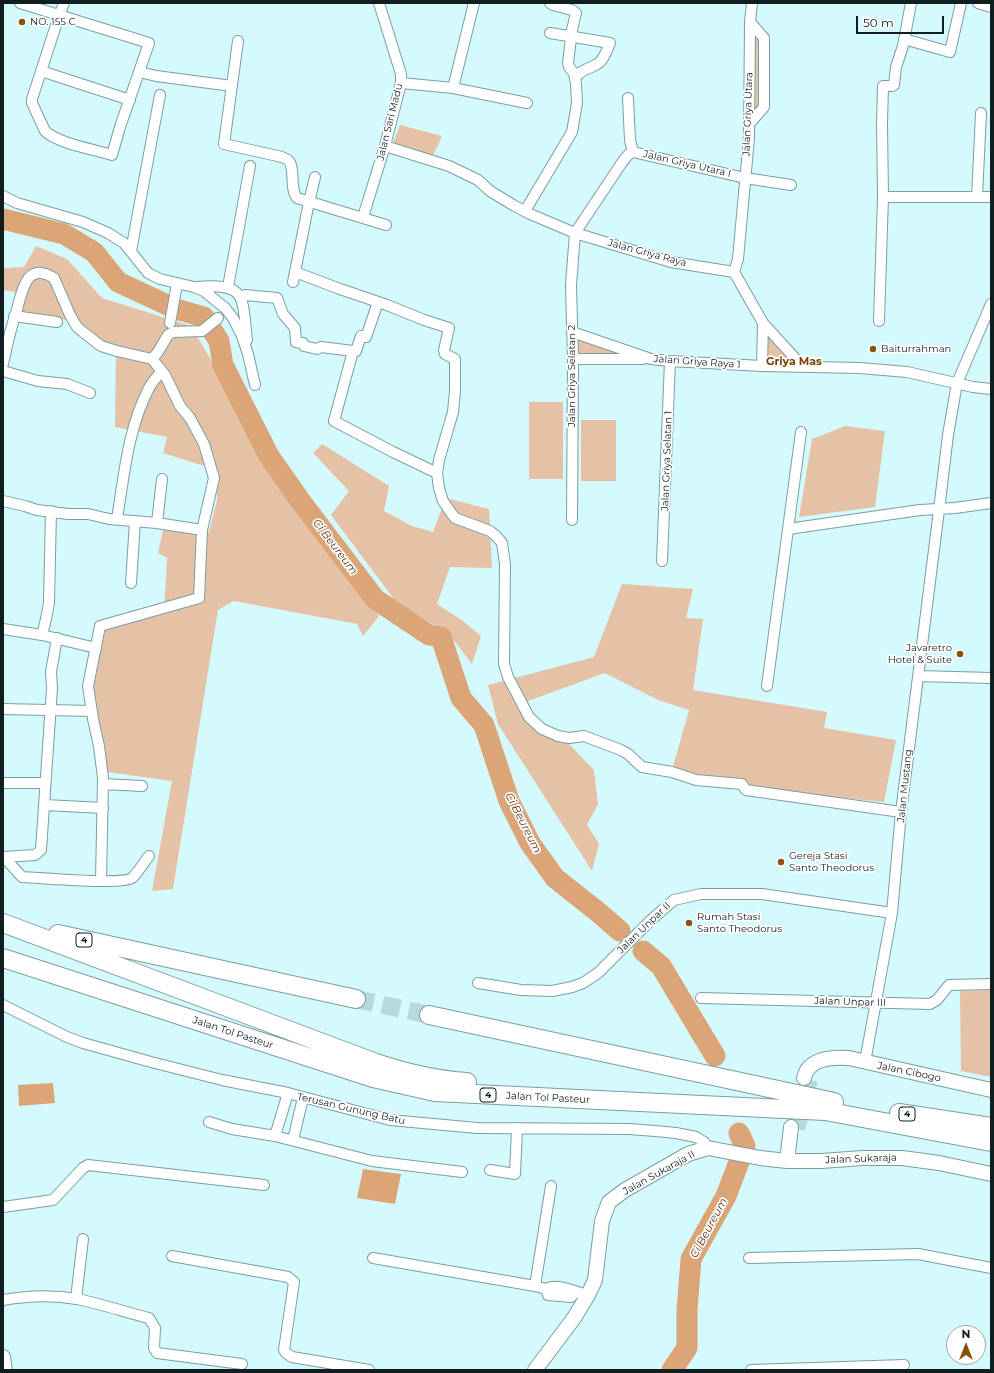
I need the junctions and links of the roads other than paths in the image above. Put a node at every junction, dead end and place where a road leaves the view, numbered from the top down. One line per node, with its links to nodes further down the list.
1 (20, 3): 11 (street)
2 (64, 3): 11 (street)
3 (379, 3): 20 (street, Jalan Sari Madu)
4 (474, 3): 22 (street)
5 (550, 3): 14 (street)
6 (752, 3): 12 (street, Jalan Griya Utara)
7 (911, 3): 15 (street)
8 (961, 3): 15 (street)
9 (978, 3): 10 (street)
10 (989, 5)
11 (59, 16): 17 (street); 18 (street)
12 (750, 22): 28 (street, Jalan Griya Utara); 28 (street)
13 (550, 33): 14 (street)
14 (572, 36): 19 (street); 19 (street)
15 (904, 39): 36 (street)
16 (238, 41): 21 (street)
17 (41, 71): 25 (street); 25 (street)
18 (140, 72): 21 (street); 25 (street)
19 (576, 77): 40 (street)
20 (401, 83): 22 (street); 29 (street, Jalan Sari Madu)
21 (232, 86): 39 (street)
22 (453, 88): 26 (street)
23 (160, 95): 44 (street)
24 (628, 98): 30 (street)
25 (130, 100)
26 (527, 103)
27 (981, 113): 37 (street)
28 (750, 123): 33 (street, Jalan Griya Utara)
29 (386, 146): 40 (street, Jalan Griya Raya); 41 (street, Jalan Sari Madu)
30 (633, 152): 33 (street, Jalan Griya Utara I); 43 (street, Jalan Griya Utara I)
31 (250, 166): 48 (street)
32 (315, 177): 39 (street)
33 (745, 178): 34 (street, Jalan Griya Utara I); 45 (street, Jalan Griya Utara)
34 (791, 185)
35 (3, 196): 44 (street)
36 (882, 197): 37 (street); 54 (street)
37 (977, 197): 38 (street)
38 (991, 197)
39 (309, 202): 41 (street); 50 (street)
40 (526, 212): 43 (street, Jalan Griya Raya)
41 (363, 218): 42 (street)
42 (386, 225)
43 (575, 233): 45 (street, Jalan Griya Raya); 58 (street, Jalan Griya Selatan 2)
44 (130, 251): 46 (street)
45 (734, 272): 57 (street)
46 (177, 286): 47 (street); 56 (street)
47 (194, 287): 48 (street); 60 (street)
48 (228, 287): 60 (street)
49 (245, 295): 59 (street)
50 (378, 302): 59 (street); 75 (street)
51 (991, 304): 70 (street, Jalan Mustang)
52 (14, 316): 55 (street); 61 (street); 65 (street)
53 (218, 318): 61 (street)
54 (880, 321)
55 (57, 322)
56 (170, 323)
57 (763, 323): 66 (street); 67 (street)
58 (572, 332): 62 (street, Jalan Griya Selatan 2); 63 (street, Jalan Griya Raya 1)
59 (353, 351): 75 (street)
60 (248, 354): 71 (street)
61 (152, 359): 69 (street)
62 (573, 359): 63 (street); 82 (street, Jalan Griya Selatan 2)
63 (651, 359): 64 (street, Jalan Griya Raya 1)
64 (670, 362): 66 (street, Jalan Griya Raya 1); 87 (street, Jalan Griya Selatan 1)
65 (3, 364)
66 (762, 366): 67 (street, Jalan Griya Raya 1)
67 (803, 367): 70 (street)
68 (3, 371): 73 (street)
69 (162, 371): 81 (street); 86 (street)
70 (957, 383): 72 (street); 79 (street, Jalan Mustang)
71 (256, 385)
72 (991, 389)
73 (90, 393)
74 (801, 432): 85 (street)
75 (438, 473): 105 (street)
76 (162, 479): 84 (street)
77 (3, 501): 80 (street)
78 (991, 502): 79 (street)
79 (939, 510): 85 (street); 93 (street, Jalan Mustang)
80 (51, 511): 81 (street); 90 (street)
81 (117, 519): 83 (street)
82 (572, 520)
83 (135, 521): 84 (street); 88 (street)
84 (157, 523): 86 (street)
85 (788, 529): 95 (street)
86 (202, 530): 92 (street)
87 (662, 561)
88 (130, 583)
89 (3, 630): 90 (street)
90 (42, 634): 91 (street)
91 (57, 638): 92 (street); 97 (street)
92 (96, 648): 98 (street)
93 (918, 676): 94 (street); 105 (street, Jalan Mustang)
94 (991, 678)
95 (767, 686)
96 (3, 709): 97 (street)
97 (50, 711): 98 (street); 100 (street)
98 (92, 711): 101 (street)
99 (3, 783): 100 (street)
100 (44, 783): 103 (street)
101 (103, 784): 102 (street); 104 (street)
102 (142, 786)
103 (45, 805): 104 (street); 107 (street)
104 (103, 808): 108 (street)
105 (901, 812): 109 (street, Jalan Mustang)
106 (149, 856): 108 (street)
107 (4, 857): 108 (street)
108 (100, 881)
109 (892, 913): 112 (street, Jalan Unpar II); 116 (street, Jalan Mustang)
110 (3, 922): 115 (highway, 4); 124 (highway)
111 (3, 958): 131 (highway, Jalan Tol Pasteur / 4)
112 (478, 983)
113 (991, 984): 116 (street, Jalan Unpar III)
114 (701, 998): 116 (street, Jalan Unpar III)
115 (356, 999)
116 (876, 1003): 119 (street, Jalan Mustang)
117 (3, 1005): 122 (street, Terusan Gunung Batu)
118 (429, 1015): 124 (highway, 4)
119 (865, 1062): 120 (main road, Jalan Cibogo); 121 (main road, Jalan Cibogo)
120 (808, 1079)
121 (991, 1090)
122 (288, 1093): 123 (street, Terusan Gunung Batu); 129 (street)
123 (303, 1098): 127 (street, Terusan Gunung Batu); 130 (street)
124 (824, 1101): 126 (highway, 4)
125 (209, 1122): 129 (street)
126 (991, 1127)
127 (517, 1128): 132 (street, Terusan Gunung Batu); 134 (street)
128 (795, 1128): 133 (main road)
129 (275, 1136): 130 (street)
130 (293, 1140): 135 (street)
131 (991, 1142)
132 (705, 1149): 133 (main road, Jalan Sukaraja); 146 (main road, Jalan Sukaraja II)
133 (787, 1161): 136 (main road, Jalan Sukaraja)
134 (490, 1170)
135 (462, 1172)
136 (991, 1174)
137 (264, 1185): 139 (street)
138 (551, 1186): 145 (street)
139 (3, 1207)
140 (83, 1239): 147 (street)
141 (172, 1256): 153 (street)
142 (373, 1258): 145 (street)
143 (750, 1258): 144 (street)
144 (991, 1268)
145 (535, 1286): 146 (street)
146 (582, 1294): 154 (main road, Jalan Sukaraja II)
147 (76, 1299): 148 (street); 150 (street)
148 (3, 1300)
149 (3, 1357): 152 (main road)
150 (242, 1364)
151 (904, 1365): 155 (street)
152 (5, 1370)
153 (370, 1370)
154 (535, 1370)
155 (750, 1370)

